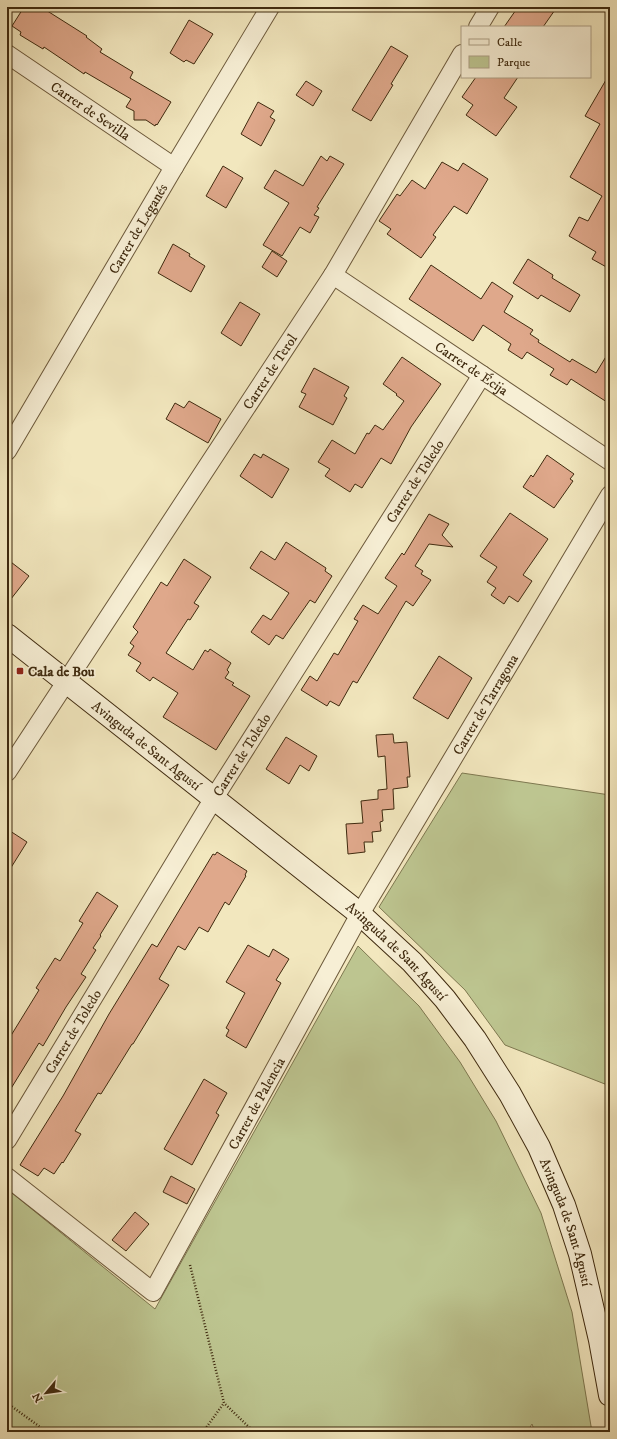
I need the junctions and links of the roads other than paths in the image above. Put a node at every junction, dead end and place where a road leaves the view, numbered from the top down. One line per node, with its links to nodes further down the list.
1 (490, 7): 3 (street)
2 (261, 10): 6 (street, Carrer de Leganés)
3 (479, 26)
4 (7, 54): 6 (street, Carrer de Sevilla)
5 (461, 56): 7 (street, Carrer de Terol)
6 (174, 167): 9 (street, Carrer de Leganés)
7 (333, 275): 8 (street, Carrer de Écija); 13 (street, Carrer de Terol)
8 (482, 375): 10 (street, Carrer de Écija); 15 (street, Carrer de Toledo)
9 (7, 451)
10 (610, 461)
11 (610, 495): 16 (street, Carrer de Tarragona)
12 (7, 635): 13 (street, Avinguda de Sant Agustí)
13 (67, 682): 14 (street, Carrer de Terol); 15 (street, Avinguda de Sant Agustí)
14 (7, 772)
15 (214, 798): 16 (street, Avinguda de Sant Agustí); 17 (street, Carrer de Toledo)
16 (360, 914): 18 (street, Carrer de Palencia); 19 (street, Avinguda de Sant Agustí)
17 (7, 1140)
18 (7, 1177)
19 (610, 1395)

